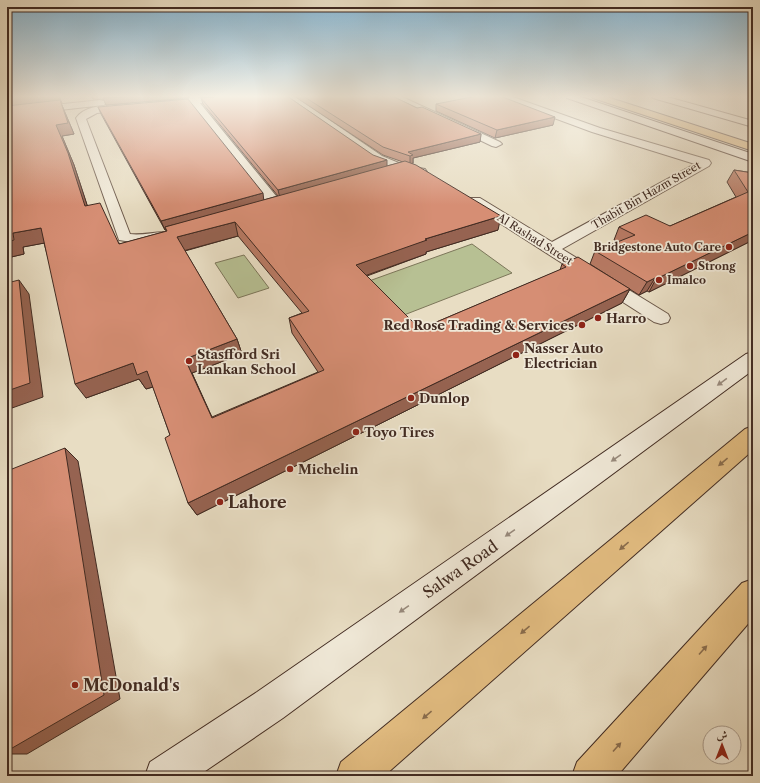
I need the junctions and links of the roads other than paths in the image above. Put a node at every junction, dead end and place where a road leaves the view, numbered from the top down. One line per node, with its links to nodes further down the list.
1 (86, 133): 18 (street)
2 (220, 133): 16 (street)
3 (340, 133): 11 (street)
4 (472, 133): 8 (street)
5 (604, 133): 19 (street, Thabit Bin Hazm Street)
6 (678, 133): 10 (street)
7 (706, 133): 9 (highway)
8 (496, 144)
9 (753, 148)
10 (753, 158)
11 (403, 169): 12 (street); 13 (street)
12 (380, 175)
13 (432, 175)
14 (467, 196): 19 (street, Al Rashad Street)
15 (291, 201): 16 (street)
16 (276, 205): 17 (street)
17 (260, 209)
18 (177, 233)
19 (551, 249): 20 (street, Al Rashad Street)
20 (661, 318)
21 (753, 358): 24 (street, Salwa Road, one-way to 24)
22 (753, 436): 25 (highway, one-way to 25)
23 (753, 594): 26 (highway, one-way to 23)
24 (164, 776)
25 (355, 776)
26 (591, 776)

